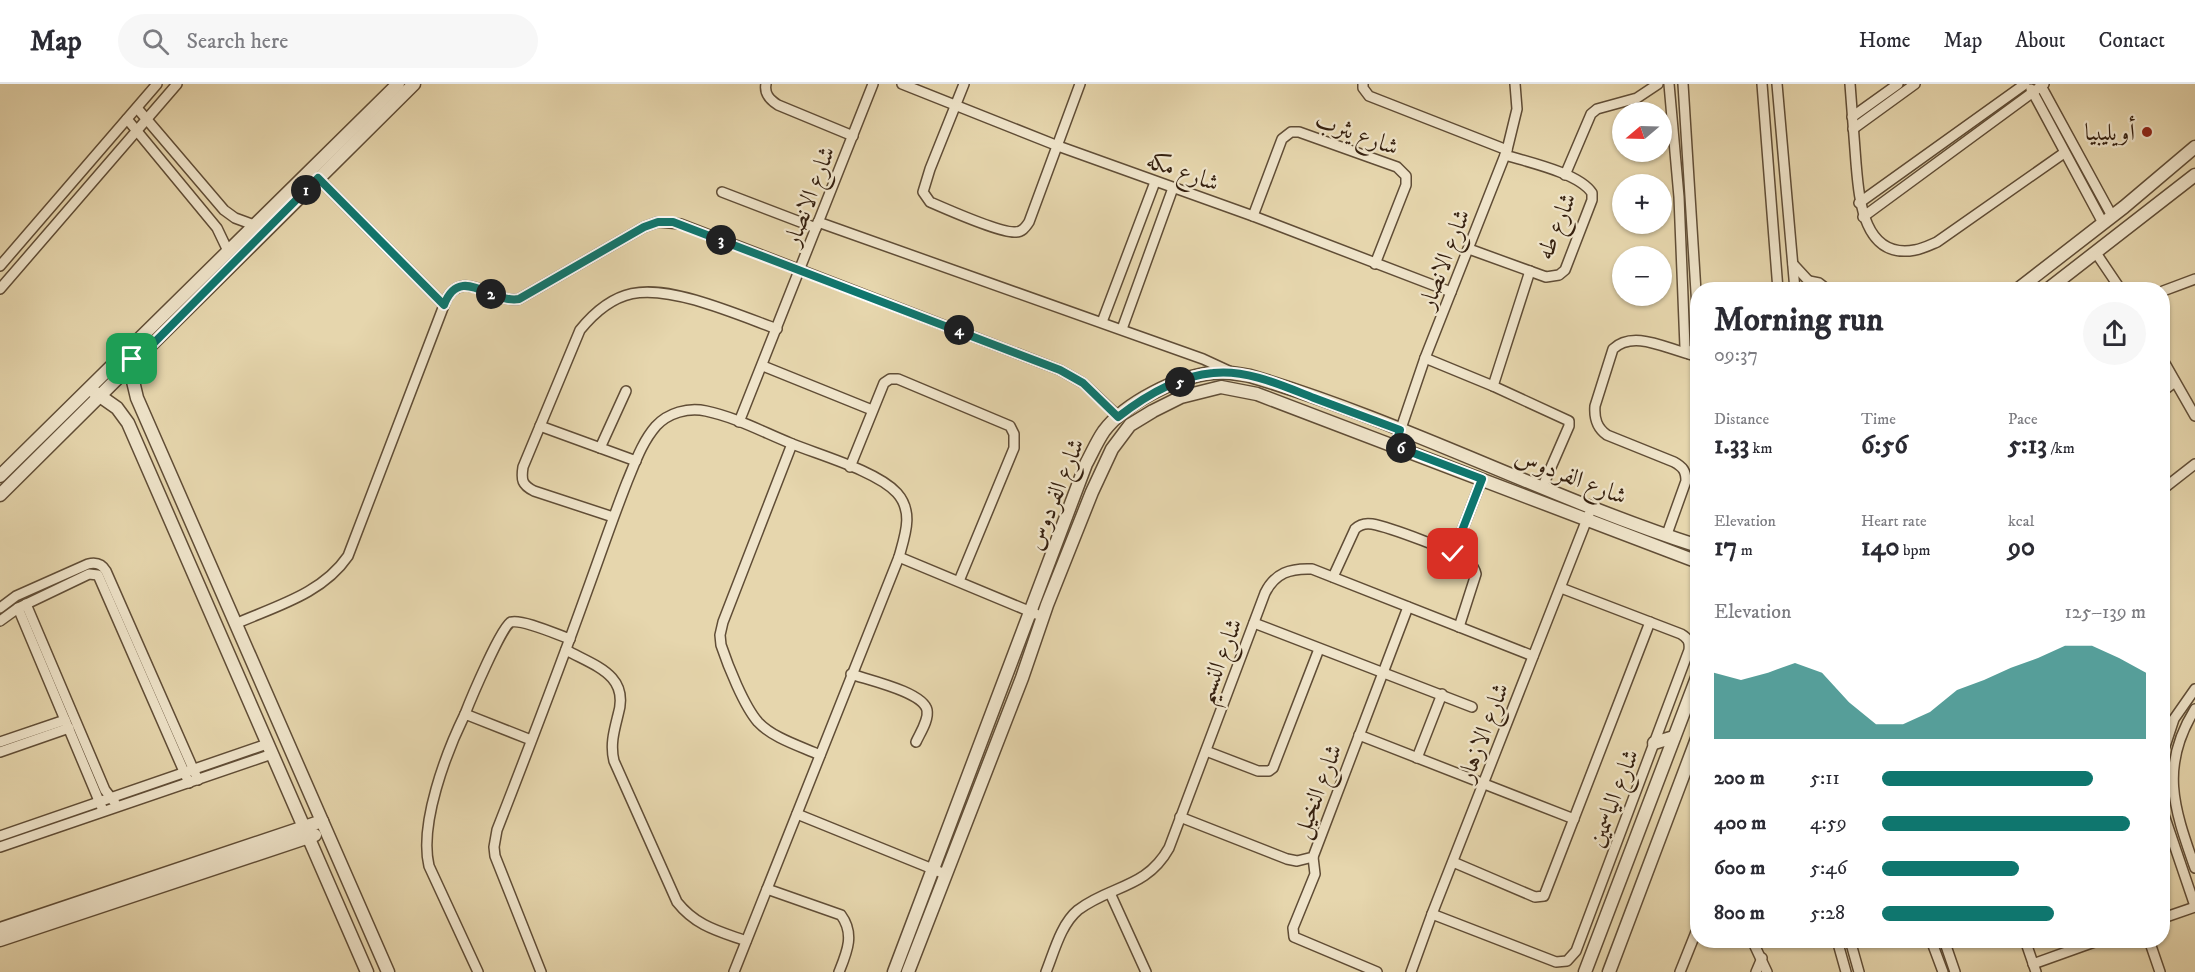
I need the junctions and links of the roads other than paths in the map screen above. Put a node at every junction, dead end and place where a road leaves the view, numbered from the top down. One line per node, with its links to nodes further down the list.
1 (157, 84): 23 (street)
2 (177, 84): 26 (street)
3 (398, 84): 41 (street)
4 (414, 84): 36 (street)
5 (766, 84): 29 (street)
6 (873, 84): 29 (street, شارع الانصار)
7 (902, 84): 22 (street, شارع مكه)
8 (964, 84): 22 (street)
9 (1080, 84): 30 (street)
10 (1363, 84): 32 (street, شارع طه)
11 (1515, 84): 32 (street, شارع الانصار)
12 (1658, 84): 34 (street)
13 (1669, 84): 72 (street)
14 (1683, 84): 57 (street)
15 (1762, 84): 58 (street)
16 (1777, 84): 51 (street)
17 (1850, 84): 24 (street)
18 (1898, 84): 24 (street)
19 (1915, 84): 27 (street)
20 (2042, 85): 21 (street); 44 (street)
21 (2028, 87): 33 (street); 40 (street); 43 (street)
22 (956, 104): 30 (street, شارع مكه); 30 (street)
23 (137, 108): 25 (street); 26 (street)
24 (1852, 117): 27 (street)
25 (127, 120): 28 (street); 52 (street)
26 (147, 120): 28 (street); 45 (street)
27 (1853, 129): 40 (street)
28 (137, 132): 48 (street); 65 (street)
29 (853, 136): 46 (street, شارع الانصار)
30 (1058, 146): 37 (street, شارع مكه)
31 (2195, 147): 44 (street)
32 (1506, 153): 34 (street, شارع طه); 47 (street, شارع الانصار)
33 (2064, 153): 43 (street); 44 (street)
34 (1565, 175): 54 (street, شارع طه)
35 (2195, 175): 49 (street)
36 (318, 178): 41 (street); 67 (street)
37 (1155, 182): 38 (street, شارع مكه); 68 (street)
38 (1173, 188): 42 (street, شارع مكه); 70 (street)
39 (722, 192): 46 (street)
40 (1859, 203): 43 (street)
41 (277, 211): 45 (street); 75 (street)
42 (1253, 216): 50 (street, شارع مكه); 50 (street, شارع يثرب)
43 (1863, 217)
44 (2107, 220): 61 (street)
45 (254, 225): 48 (street)
46 (817, 225): 53 (street, شارع الانصار); 68 (street)
47 (1469, 249): 54 (street, شارع طه); 66 (street, شارع الانصار)
48 (228, 251): 71 (street)
49 (2096, 253): 62 (street); 63 (street)
50 (1375, 264): 66 (street, شارع مكه)
51 (1793, 264): 56 (street); 59 (street)
52 (0, 266)
53 (801, 270): 67 (street); 69 (street, شارع الانصار); 87 (street)
54 (1530, 271): 81 (street)
55 (2195, 279): 64 (street)
56 (1809, 281): 60 (street)
57 (1695, 282)
58 (1777, 282)
59 (1794, 282)
60 (1814, 282)
61 (2027, 282)
62 (2058, 282)
63 (2116, 282)
64 (2170, 288)
65 (0, 289)
66 (1451, 292): 74 (street, شارع الانصار)
67 (444, 305): 123 (street)
68 (1102, 322): 70 (street)
69 (777, 329): 76 (street, شارع الانصار); 89 (street)
70 (1122, 329): 77 (street)
71 (130, 348): 75 (street); 82 (street)
72 (1690, 351)
73 (1690, 352): 105 (street)
74 (1425, 358): 81 (street); 90 (street, شارع الانصار)
75 (131, 366): 84 (street); 123 (street)
76 (763, 366): 85 (street); 88 (street, شارع الانصار)
77 (1231, 372): 87 (street, شارع الفردوس); 90 (street, شارع الفردوس)
78 (2170, 372): 79 (street)
79 (2175, 381): 80 (street); 86 (street)
80 (2170, 385)
81 (1492, 386): 100 (street)
82 (90, 389): 84 (street); 97 (street)
83 (626, 391): 93 (street)
84 (101, 397): 101 (street); 145 (street)
85 (872, 410): 96 (street); 113 (street)
86 (2195, 416)
87 (1118, 417): 118 (street, شارع الفردوس)
88 (739, 422): 91 (street); 94 (street)
89 (540, 426): 93 (street); 103 (street)
90 (1400, 430): 92 (street, شارع الانصار); 100 (street, شارع الفردوس)
91 (792, 444): 96 (street); 148 (street)
92 (1395, 446): 98 (street, شارع الفردوس); 119 (street, شارع الفردوس)
93 (600, 448): 94 (street)
94 (636, 461): 103 (street)
95 (2195, 464): 99 (street)
96 (850, 467): 108 (street)
97 (0, 476)
98 (1482, 479): 104 (street, شارع الفردوس); 107 (street)
99 (2170, 484)
100 (1542, 488): 102 (street, شارع الفردوس)
101 (0, 495)
102 (1592, 507): 104 (street, شارع الازهار); 105 (street, شارع الفردوس)
103 (613, 517): 125 (street)
104 (1588, 519): 109 (street, شارع الفردوس); 114 (street, شارع الازهار)
105 (1667, 534): 106 (street, شارع الفردوس)
106 (1690, 543)
107 (1453, 554): 112 (street); 124 (street)
108 (899, 557): 113 (street); 130 (street)
109 (1690, 559)
110 (92, 563): 111 (street); 117 (street); 151 (street)
111 (91, 574): 115 (street); 151 (street)
112 (1333, 577): 116 (street, شارع النسيم); 122 (street, شارع النسيم)
113 (959, 581): 118 (street)
114 (1561, 588): 121 (street, شارع الياسمين); 128 (street, شارع الازهار)
115 (22, 606): 120 (street); 137 (street); 153 (street)
116 (1408, 607): 124 (street, شارع النسيم); 129 (street, شارع النخيل)
117 (0, 608)
118 (1031, 612): 119 (street); 168 (street, شارع الفردوس)
119 (1043, 617): 168 (street, شارع الفردوس)
120 (0, 621)
121 (1650, 622): 144 (street, شارع الياسمين); 159 (street)
122 (1254, 623): 126 (street); 146 (street, شارع النسيم)
123 (235, 624): 160 (street)
124 (1459, 627): 128 (street, شارع النسيم)
125 (570, 639): 127 (street); 136 (street)
126 (1319, 649): 129 (street); 146 (street)
127 (566, 650): 141 (street); 179 (street)
128 (1533, 656): 152 (street, شارع الازهار)
129 (1383, 672): 132 (street); 139 (street, شارع النخيل)
130 (851, 674): 143 (street); 148 (street)
131 (2195, 688): 138 (street)
132 (1442, 694): 134 (street); 150 (street)
133 (1690, 695): 140 (street)
134 (1472, 707)
135 (2195, 709): 167 (street)
136 (465, 714): 141 (street); 193 (street)
137 (67, 724): 142 (street); 147 (street); 154 (street)
138 (2170, 731)
139 (1359, 735): 150 (street); 165 (street, شارع النخيل)
140 (1674, 736): 144 (street); 177 (street)
141 (531, 740): 194 (street)
142 (0, 742)
143 (916, 742)
144 (1654, 743): 175 (street, شارع الياسمين)
145 (270, 749): 151 (street); 161 (street)
146 (1206, 751): 158 (street, شارع النسيم)
147 (0, 752)
148 (819, 755): 157 (street)
149 (1690, 757): 204 (street)
150 (1417, 758): 152 (street)
151 (191, 777): 153 (street); 155 (street)
152 (1483, 785): 159 (street); 166 (street, شارع الازهار)
153 (112, 799): 154 (street); 155 (street)
154 (100, 803): 156 (street); 162 (street)
155 (117, 808): 156 (street)
156 (104, 813): 164 (street)
157 (796, 814): 168 (street); 170 (street)
158 (1180, 817): 165 (street, شارع النخيل); 171 (street, شارع النسيم)
159 (1574, 819): 166 (street)
160 (324, 826): 161 (street); 192 (street)
161 (306, 832): 176 (street); 178 (street); 191 (street)
162 (0, 837)
163 (2170, 840): 169 (street)
164 (0, 847)
165 (1313, 857): 201 (street)
166 (1453, 862): 173 (street, شارع الازهار)
167 (2195, 868)
168 (939, 872): 197 (street, شارع الفردوس); 198 (street, شارع الفردوس)
169 (2192, 885): 172 (street)
170 (767, 889): 179 (street); 196 (street)
171 (1110, 893): 199 (street, شارع النسيم); 200 (street)
172 (2195, 906): 174 (street)
173 (1432, 914): 175 (street, شارع الياسمين); 202 (street, شارع الازهار)
174 (2170, 915)
175 (1585, 928): 177 (street)
176 (0, 929)
177 (1600, 934): 203 (street)
178 (0, 940)
179 (747, 941): 195 (street)
180 (1690, 947): 205 (street)
181 (1756, 948): 189 (street)
182 (1839, 948): 208 (street)
183 (1852, 948): 209 (street)
184 (1934, 948): 210 (street)
185 (1947, 948): 211 (street)
186 (2028, 948): 190 (street)
187 (2081, 948): 190 (street)
188 (2152, 948): 212 (street)
189 (1762, 958): 206 (street); 207 (street)
190 (2035, 968)
191 (367, 972)
192 (388, 972)
193 (478, 972)
194 (541, 972)
195 (734, 972)
196 (839, 972)
197 (894, 972)
198 (908, 972)
199 (1046, 972)
200 (1146, 972)
201 (1377, 972)
202 (1411, 972)
203 (1585, 972)
204 (1609, 972)
205 (1680, 972)
206 (1756, 972)
207 (1767, 972)
208 (1846, 972)
209 (1859, 972)
210 (1943, 972)
211 (1955, 972)
212 (2160, 972)

